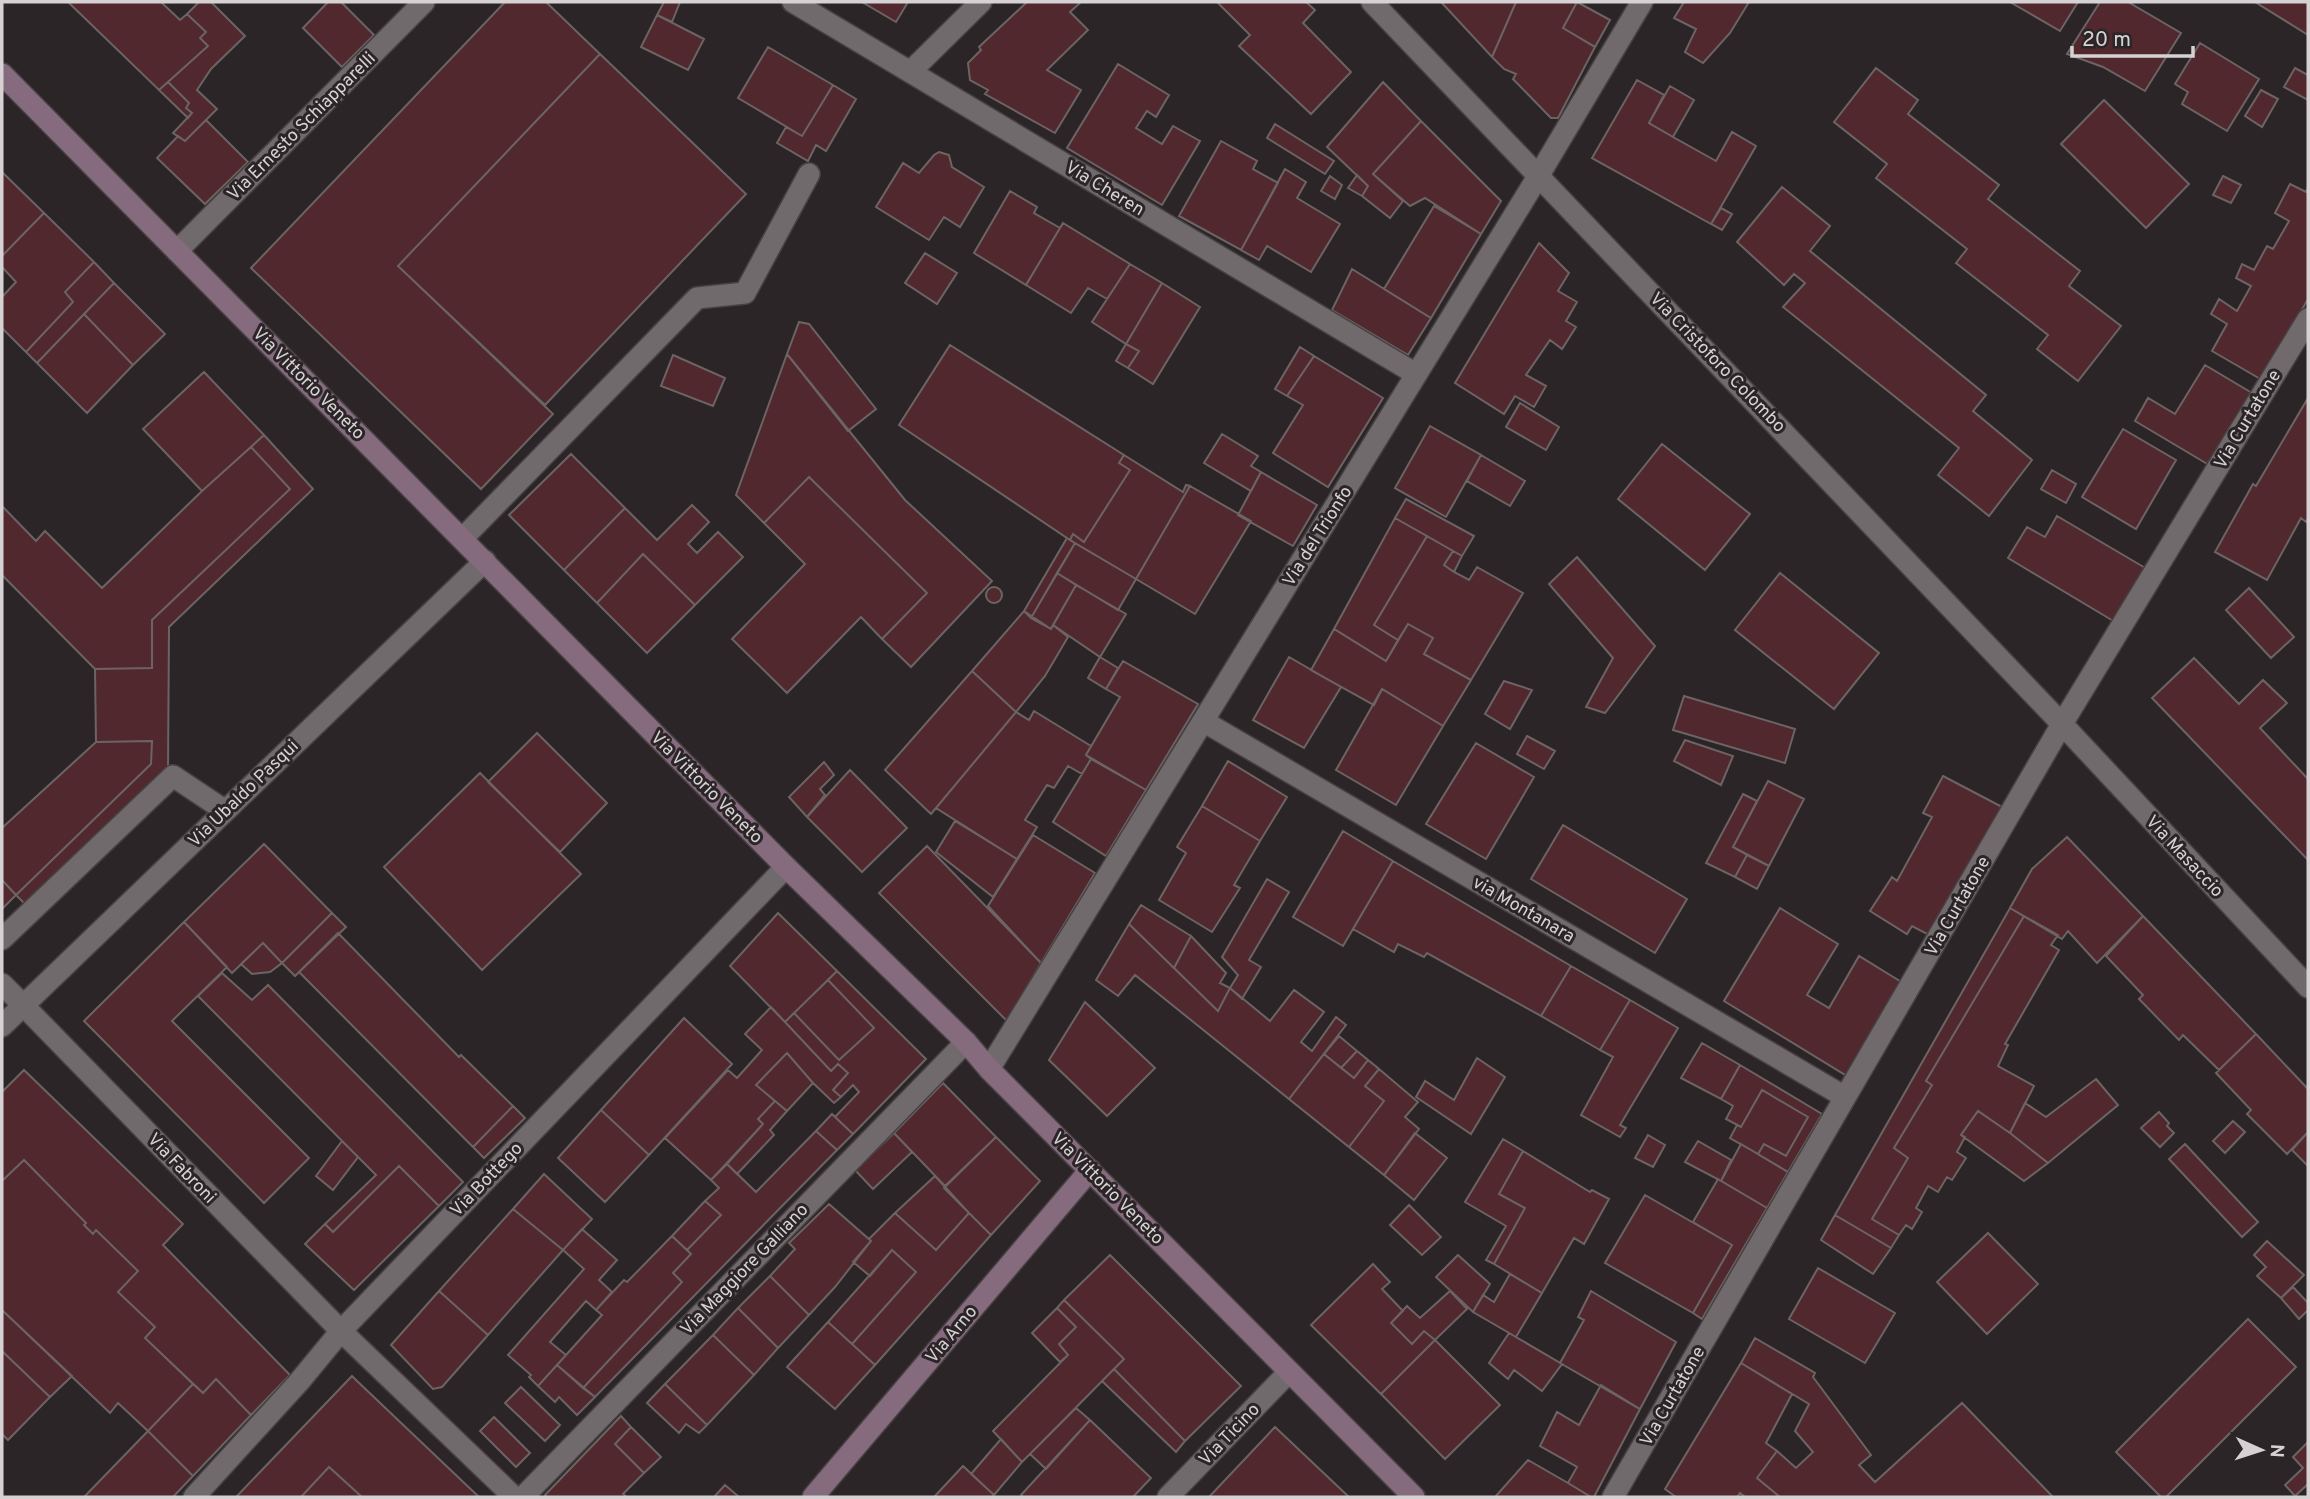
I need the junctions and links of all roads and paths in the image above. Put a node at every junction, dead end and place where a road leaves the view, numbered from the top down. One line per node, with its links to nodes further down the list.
1 (424, 2): 10 (street, Via Ernesto Schiapparelli)
2 (793, 2): 6 (street, Via Cheren)
3 (981, 2): 6 (street)
4 (1372, 2): 9 (street, Via Cristoforo Colombo)
5 (1642, 2): 9 (street, Via del Trionfo)
6 (911, 71): 12 (street, Via Cheren)
7 (2, 74): 10 (main road, Via Vittorio Veneto)
8 (808, 174): 13 (street)
9 (1539, 175): 12 (street, Via del Trionfo); 16 (street, Via Cristoforo Colombo)
10 (177, 251): 13 (main road, Via Vittorio Veneto)
11 (2308, 318): 16 (street, Via Curtatone)
12 (1416, 374): 15 (street, Via del Trionfo)
13 (463, 538): 14 (main road, Via Vittorio Veneto)
14 (485, 561): 17 (street, Via Ubaldo Pasqui); 18 (main road, Via Vittorio Veneto)
15 (1203, 721): 25 (street, Via del Trionfo); 26 (street, via Montanara)
16 (2062, 724): 21 (street, Via Masaccio); 26 (street, Via Curtatone)
17 (224, 810): 19 (street); 22 (street, Via Ubaldo Pasqui)
18 (786, 867): 24 (main road, Via Vittorio Veneto); 28 (street, Via Bottego)
19 (2, 939)
20 (2, 984): 22 (street, Via Fabroni)
21 (2308, 987)
22 (23, 1005): 23 (street, Via Ubaldo Pasqui); 28 (street, Via Fabroni)
23 (2, 1026)
24 (966, 1042): 25 (main road, Via Vittorio Veneto); 32 (street, Via Maggiore Galliano)
25 (989, 1069): 27 (main road, Via Vittorio Veneto)
26 (1845, 1097): 36 (street, Via Curtatone)
27 (1090, 1170): 29 (main road, Via Vittorio Veneto); 33 (main road, Via Arno)
28 (341, 1331): 30 (street, Via Bottego); 31 (street)
29 (1289, 1372): 34 (street, Via Ticino); 35 (main road, Via Vittorio Veneto)
30 (194, 1497)
31 (514, 1497)
32 (523, 1497)
33 (813, 1497)
34 (1168, 1497)
35 (1414, 1497)
36 (1613, 1497)

